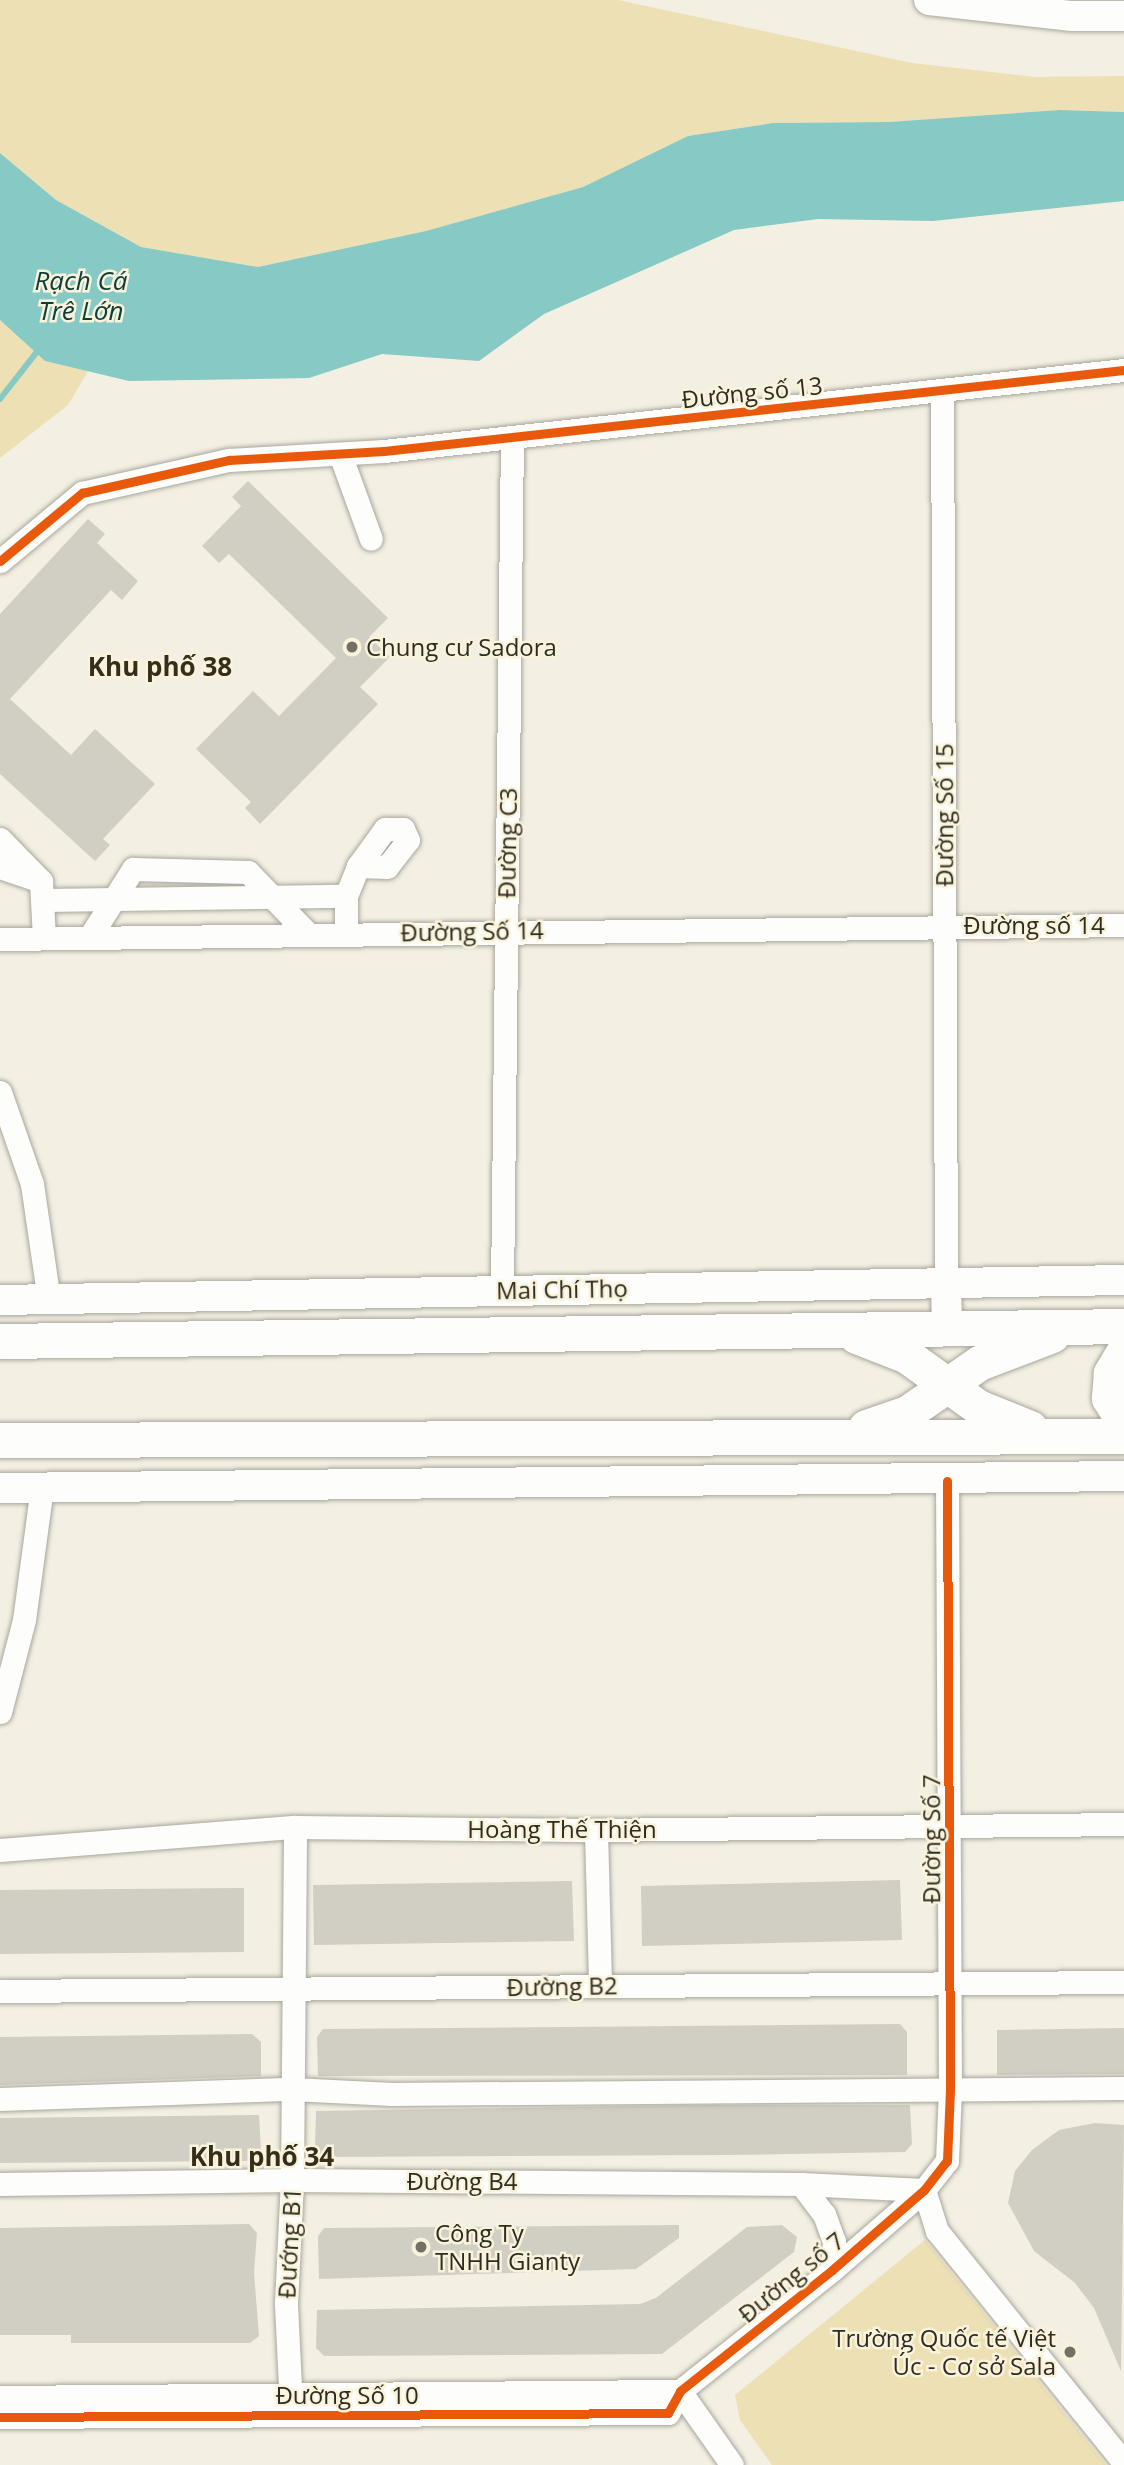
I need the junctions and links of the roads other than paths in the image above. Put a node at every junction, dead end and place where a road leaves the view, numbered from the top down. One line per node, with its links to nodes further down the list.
1 (929, 0): 2 (main road)
2 (936, 0): 3 (main road)
3 (1124, 16)
4 (1124, 370): 5 (street, Đường số 13)
5 (942, 390): 6 (street, Đường số 13); 17 (street, Đường Số 15)
6 (512, 438): 7 (street, Đường số 13); 19 (street, Đường C3)
7 (340, 454): 8 (street); 9 (street)
8 (371, 538)
9 (0, 561)
10 (0, 839): 13 (street)
11 (358, 866): 14 (street)
12 (0, 867): 13 (street)
13 (43, 890): 16 (street); 23 (street)
14 (345, 896): 15 (street); 20 (street)
15 (272, 897): 16 (street); 21 (street)
16 (114, 899): 22 (street)
17 (945, 925): 18 (street, Đường số 14); 19 (street, Đường Số 14); 27 (street, Đường Số 15)
18 (1124, 925)
19 (506, 931): 20 (street, Đường Số 14); 28 (street, Đường C3)
20 (346, 933): 21 (street, Đường Số 14)
21 (308, 934): 22 (street, Đường Số 14)
22 (89, 937): 23 (street, Đường Số 14)
23 (44, 938): 24 (street, Đường Số 14)
24 (0, 939)
25 (0, 1091): 30 (street)
26 (1124, 1280): 27 (main road, Mai Chí Thọ)
27 (946, 1281): 28 (main road, Mai Chí Thọ); 34 (main road)
28 (502, 1290): 30 (main road, Mai Chí Thọ)
29 (0, 1300): 30 (main road, Mai Chí Thọ)
30 (48, 1301)
31 (1076, 1325): 32 (highway, Mai Chí Thọ); 34 (highway, Mai Chí Thọ); 37 (highway)
32 (1124, 1326)
33 (829, 1327): 34 (highway, Mai Chí Thọ); 35 (highway, Mai Chí Thọ); 37 (highway)
34 (947, 1328): 37 (highway)
35 (0, 1341)
36 (1124, 1351): 38 (highway)
37 (947, 1383): 39 (highway); 41 (highway); 42 (highway)
38 (1124, 1422)
39 (948, 1436): 41 (highway); 42 (highway); 45 (main road)
40 (1124, 1436): 42 (highway)
41 (829, 1437): 43 (highway)
42 (1067, 1437)
43 (0, 1440)
44 (1124, 1476): 45 (main road)
45 (947, 1481): 46 (main road); 49 (street, Đường Số 7)
46 (42, 1487): 47 (main road); 48 (street)
47 (0, 1488)
48 (0, 1712)
49 (951, 1824): 50 (street, Hoàng Thế Thiện); 52 (street, Hoàng Thế Thiện); 54 (street, Đường Số 7)
50 (1124, 1824)
51 (295, 1827): 52 (street, Hoàng Thế Thiện); 53 (street, Hoàng Thế Thiện); 57 (street, Đướng B1)
52 (596, 1830): 56 (street)
53 (0, 1850)
54 (950, 1982): 55 (street, Đường B2); 56 (street, Đường B2); 61 (street, Đường Số 7)
55 (1124, 1982)
56 (600, 1985): 57 (street, Đường B2)
57 (294, 1989): 58 (street, Đường B2); 60 (street, Đướng B1)
58 (0, 1992)
59 (1124, 2088): 61 (street)
60 (292, 2090): 61 (street); 62 (street); 63 (street, Đướng B1)
61 (950, 2090): 66 (street, Đường Số 7)
62 (0, 2099)
63 (292, 2180): 64 (street, Đường B4); 65 (street, Đường B4); 70 (street, Đướng B1)
64 (801, 2184): 66 (street, Đường B4); 67 (street)
65 (0, 2185)
66 (924, 2190): 67 (street, Đường số 7); 72 (street)
67 (832, 2270): 68 (street, Đường số 7)
68 (680, 2390): 70 (street, Đường Số 10); 73 (street)
69 (0, 2397): 70 (street, Đường Số 10)
70 (291, 2404): 71 (street, Đường Số 10)
71 (0, 2417)
72 (1124, 2463)
73 (732, 2465)

